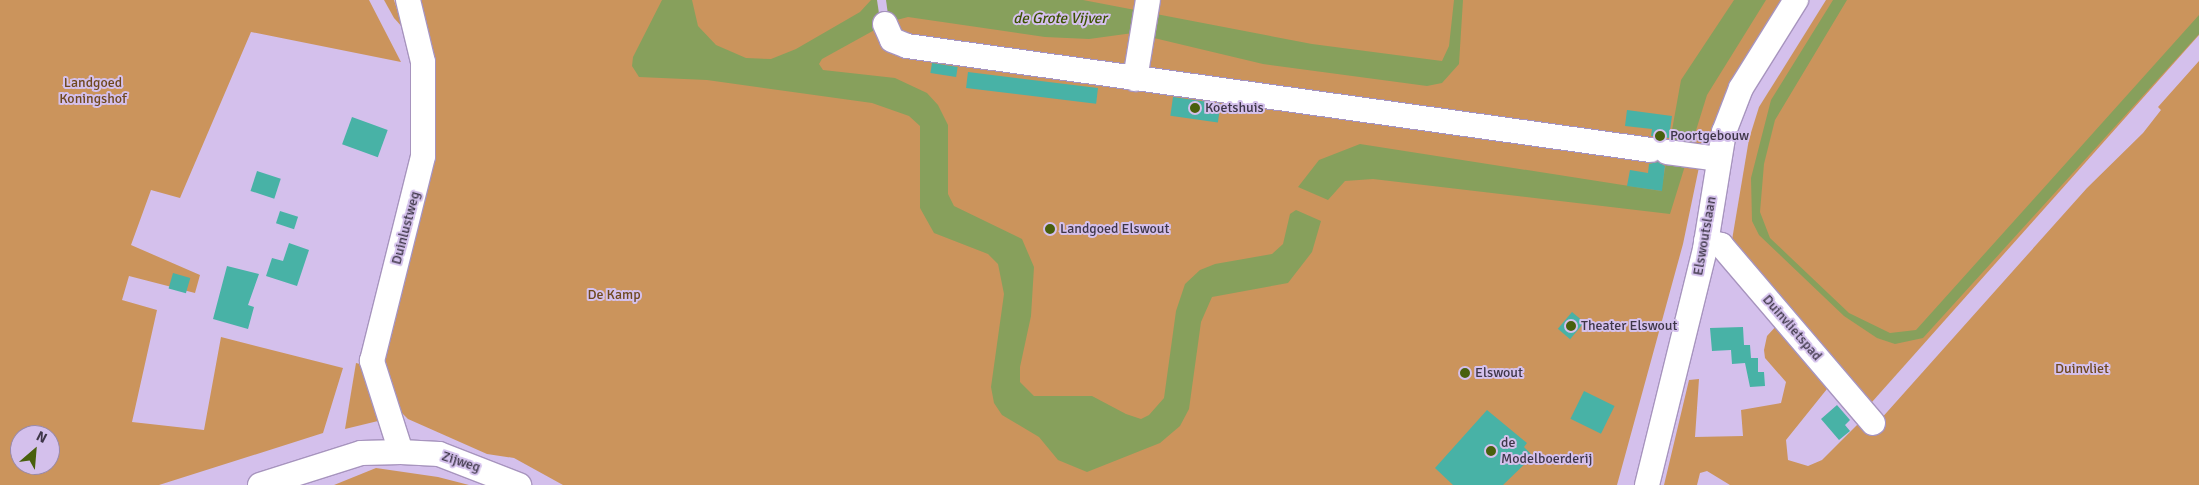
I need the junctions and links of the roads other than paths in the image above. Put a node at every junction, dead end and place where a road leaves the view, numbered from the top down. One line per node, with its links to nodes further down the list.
1 (408, 0): 9 (street, Duinlustweg)
2 (1796, 0): 6 (street, Elswoutslaan)
3 (1148, 5): 5 (street)
4 (885, 24): 5 (street)
5 (1135, 79): 6 (street)
6 (1718, 159): 7 (street, Elswoutslaan)
7 (1706, 241): 8 (street, Duinvlietspad); 14 (street, Elswoutslaan)
8 (1873, 423)
9 (400, 452): 10 (street, Zijweg); 13 (street, Zijweg)
10 (323, 463): 11 (street, Zijweg); 12 (street)
11 (260, 485)
12 (316, 485)
13 (519, 485)
14 (1648, 485)

